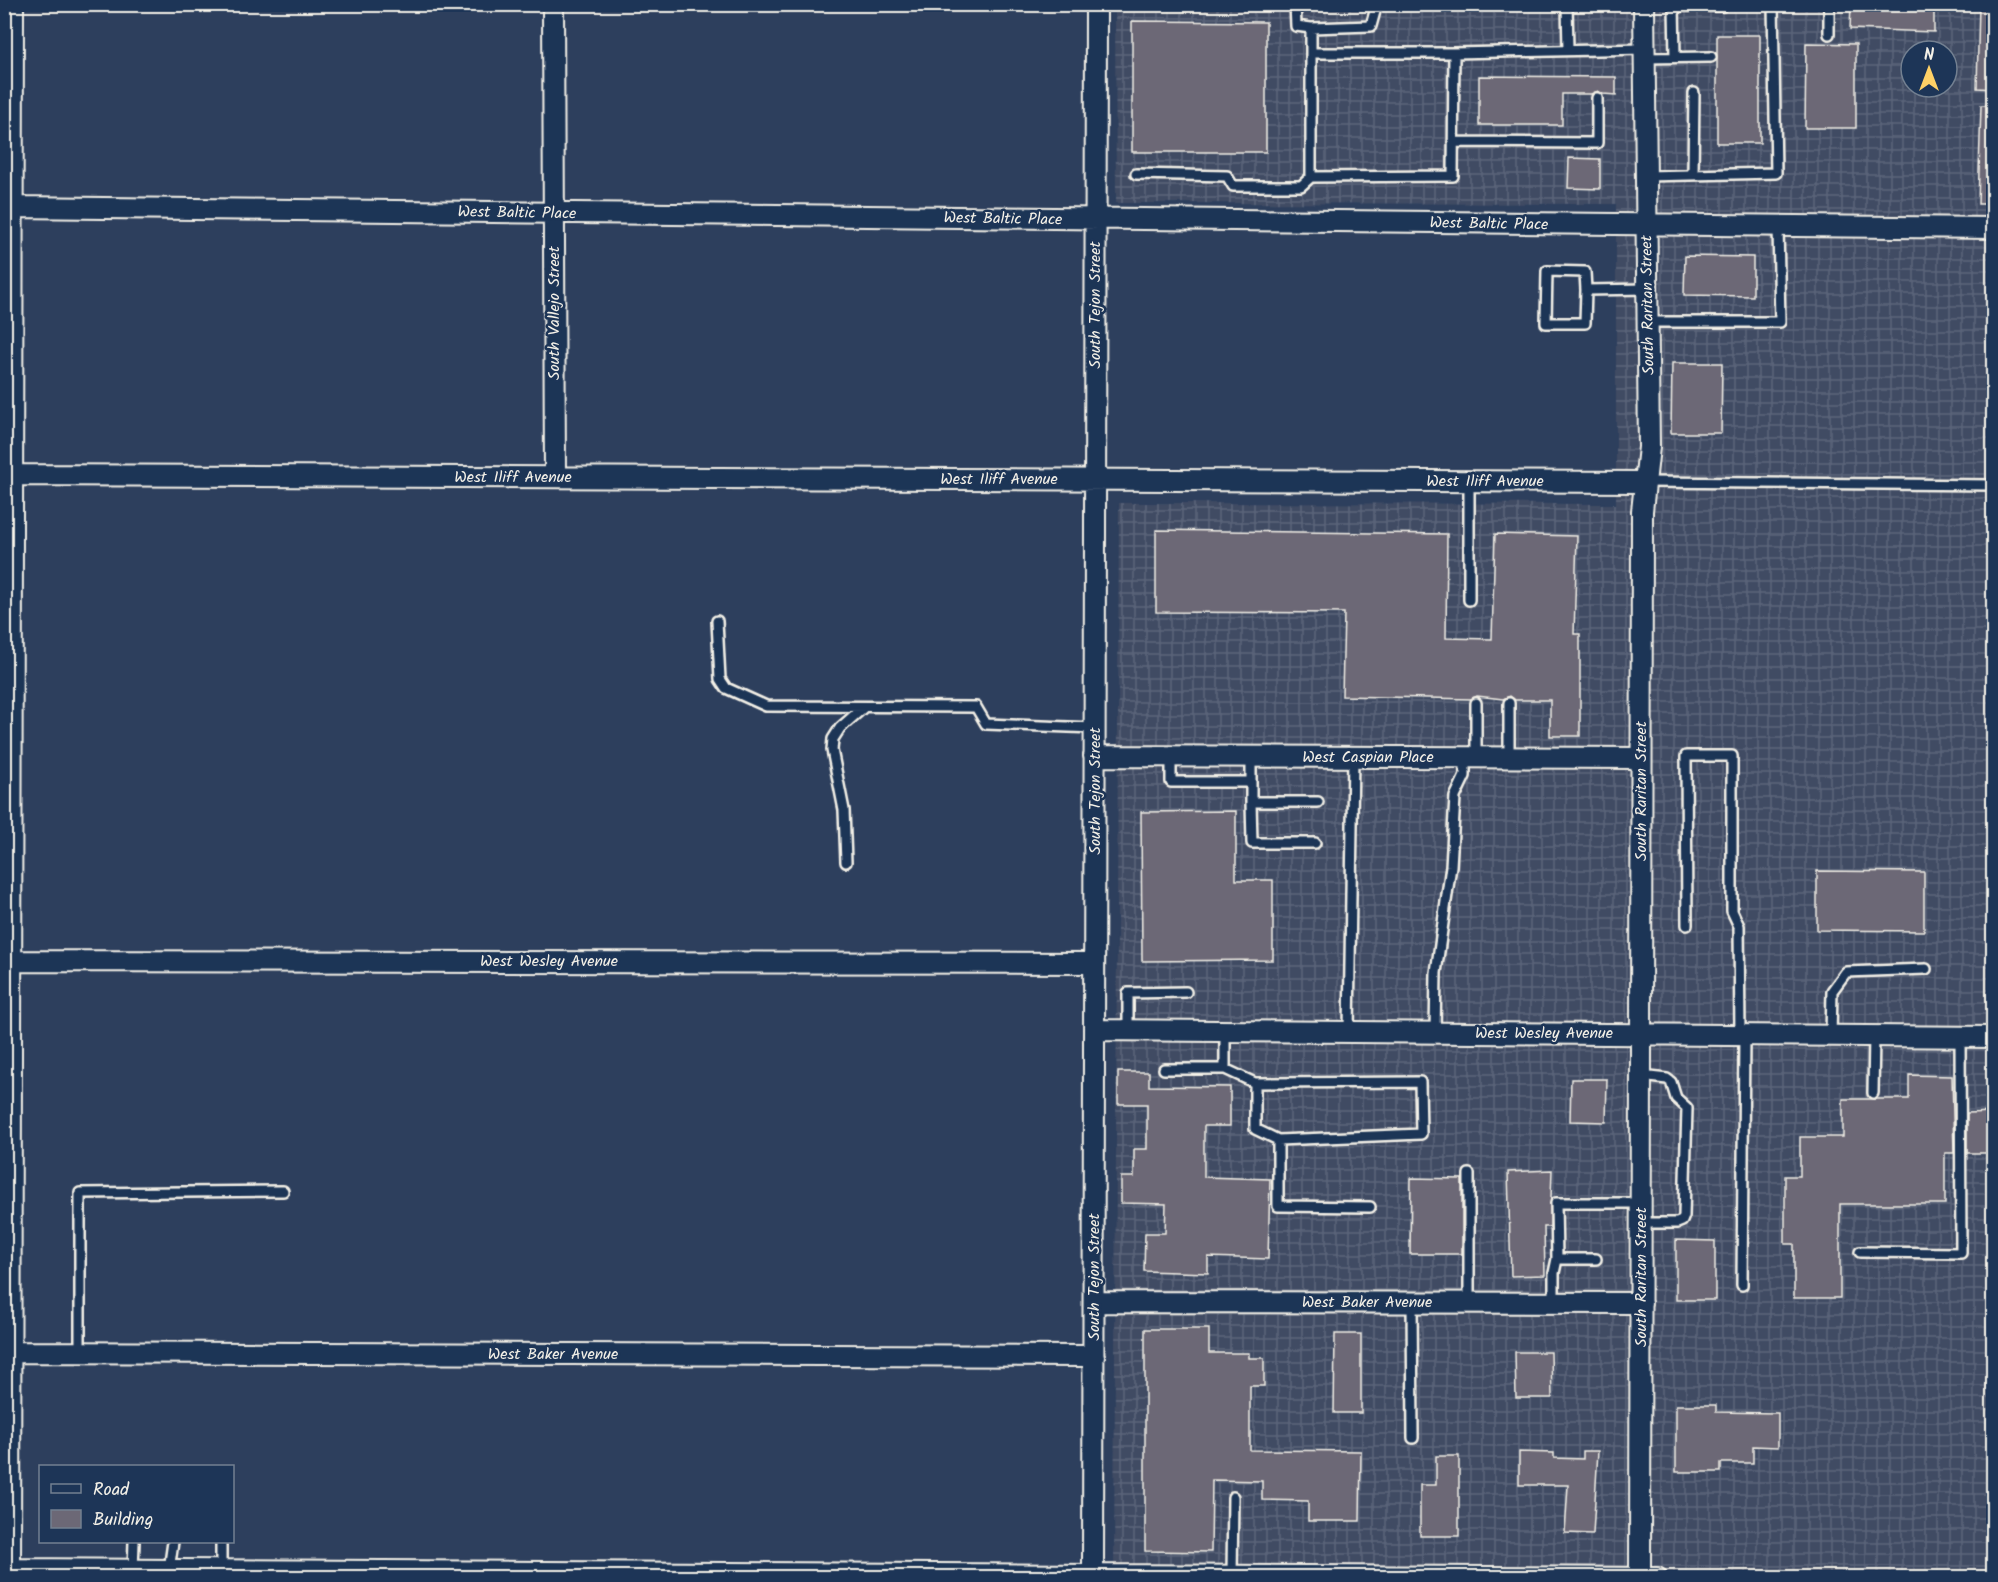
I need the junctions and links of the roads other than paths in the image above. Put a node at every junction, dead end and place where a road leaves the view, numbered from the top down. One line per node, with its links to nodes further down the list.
1 (13, 4): 26 (street)
2 (553, 4): 27 (street, South Vallejo Street)
3 (1096, 4): 28 (street, South Tejon Street)
4 (1295, 4): 11 (lane)
5 (1377, 4): 11 (lane)
6 (1567, 4): 13 (lane)
7 (1644, 4): 16 (street, South Raritan Street)
8 (1773, 4): 23 (lane)
9 (1829, 4): 12 (lane)
10 (1722, 6): 17 (lane)
11 (1311, 28): 14 (lane)
12 (1829, 34)
13 (1568, 50): 15 (lane); 16 (lane)
14 (1311, 53): 15 (lane); 25 (lane)
15 (1454, 53): 21 (lane)
16 (1645, 53): 17 (lane); 24 (street, South Raritan Street)
17 (1675, 57): 18 (lane)
18 (1711, 57)
19 (1694, 93): 23 (lane)
20 (1597, 98): 21 (lane)
21 (1453, 142): 25 (lane)
22 (1136, 174): 25 (lane)
23 (1693, 175): 24 (lane)
24 (1646, 176): 29 (street, South Raritan Street)
25 (1311, 177)
26 (13, 207): 27 (street, West Baltic Place); 35 (street)
27 (554, 213): 28 (street, West Baltic Place); 36 (street, South Vallejo Street)
28 (1096, 220): 29 (street, West Baltic Place); 37 (street, South Tejon Street)
29 (1647, 226): 30 (street, West Baltic Place); 33 (street, South Raritan Street)
30 (1778, 227): 31 (street, West Baltic Place); 34 (lane)
31 (1994, 228)
32 (1586, 290): 32 (lane); 33 (lane)
33 (1648, 290): 34 (street, South Raritan Street)
34 (1648, 322): 39 (street, South Raritan Street)
35 (9, 475): 36 (street, West Iliff Avenue); 60 (street)
36 (555, 477): 37 (street, West Iliff Avenue)
37 (1095, 479): 38 (street, West Iliff Avenue); 46 (street, South Tejon Street)
38 (1468, 481): 39 (street, West Iliff Avenue); 41 (lane)
39 (1645, 482): 40 (lane, West Iliff Avenue); 53 (street, South Raritan Street)
40 (1994, 485)
41 (1469, 600)
42 (717, 621): 45 (lane)
43 (1476, 703): 51 (lane)
44 (1509, 703): 52 (lane)
45 (864, 707): 46 (lane); 58 (lane)
46 (1095, 728): 47 (street, South Tejon Street)
47 (1095, 756): 48 (street, West Caspian Place); 61 (street, South Tejon Street)
48 (1171, 756): 49 (street, West Caspian Place); 54 (lane)
49 (1251, 757): 50 (street, West Caspian Place); 54 (lane)
50 (1353, 757): 51 (street, West Caspian Place); 67 (lane)
51 (1471, 758): 52 (street, West Caspian Place); 68 (lane)
52 (1509, 758): 53 (street, West Caspian Place)
53 (1641, 758): 69 (street, South Raritan Street)
54 (1251, 782): 55 (lane)
55 (1251, 802): 56 (lane); 57 (lane)
56 (1318, 802)
57 (1315, 843)
58 (846, 862)
59 (1687, 925): 70 (lane)
60 (8, 961): 61 (street, West Wesley Avenue); 95 (street)
61 (1094, 963): 64 (street, South Tejon Street)
62 (1926, 969): 71 (lane)
63 (1186, 992): 65 (lane)
64 (1094, 1030): 65 (street, West Wesley Avenue); 90 (street, South Tejon Street)
65 (1128, 1030): 66 (street, West Wesley Avenue)
66 (1225, 1031): 67 (street, West Wesley Avenue); 76 (lane)
67 (1349, 1032): 68 (street, West Wesley Avenue)
68 (1435, 1033): 69 (street, West Wesley Avenue)
69 (1641, 1034): 70 (street, West Wesley Avenue); 77 (street, South Raritan Street)
70 (1742, 1035): 71 (street, West Wesley Avenue); 89 (lane)
71 (1831, 1036): 72 (street, West Wesley Avenue)
72 (1874, 1036): 73 (street, West Wesley Avenue); 79 (lane)
73 (1960, 1037): 74 (street, West Wesley Avenue); 86 (lane)
74 (1994, 1037)
75 (1164, 1069): 76 (lane)
76 (1225, 1069): 78 (lane)
77 (1641, 1076): 83 (street, South Raritan Street); 85 (lane)
78 (1256, 1083): 80 (lane); 80 (lane)
79 (1873, 1093)
80 (1278, 1140): 84 (lane)
81 (1469, 1174): 92 (lane)
82 (283, 1191): 96 (lane)
83 (1641, 1203): 85 (street, South Raritan Street); 87 (lane)
84 (1370, 1207)
85 (1641, 1223): 94 (street, South Raritan Street)
86 (1860, 1252)
87 (1557, 1259): 88 (lane); 93 (lane)
88 (1596, 1259)
89 (1742, 1285)
90 (1094, 1302): 91 (street, West Baker Avenue); 97 (street, South Tejon Street)
91 (1412, 1303): 92 (street, West Baker Avenue); 98 (lane)
92 (1469, 1303): 93 (street, West Baker Avenue)
93 (1554, 1303): 94 (street, West Baker Avenue)
94 (1641, 1303): 112 (street, South Raritan Street)
95 (12, 1352): 96 (street, West Baker Avenue); 99 (street)
96 (80, 1352): 97 (street, West Baker Avenue)
97 (1094, 1356): 109 (street, South Tejon Street)
98 (1413, 1438)
99 (8, 1444): 107 (street)
100 (1233, 1497): 108 (lane)
101 (134, 1543): 104 (lane)
102 (173, 1543): 105 (lane)
103 (221, 1543): 106 (lane)
104 (133, 1570): 105 (street); 107 (street)
105 (169, 1570): 106 (street)
106 (221, 1570): 109 (street)
107 (10, 1573)
108 (1232, 1576): 110 (street); 111 (street)
109 (1093, 1577): 110 (street)
110 (1145, 1577)
111 (1286, 1577): 112 (street)
112 (1640, 1577): 113 (street)
113 (1657, 1578)

